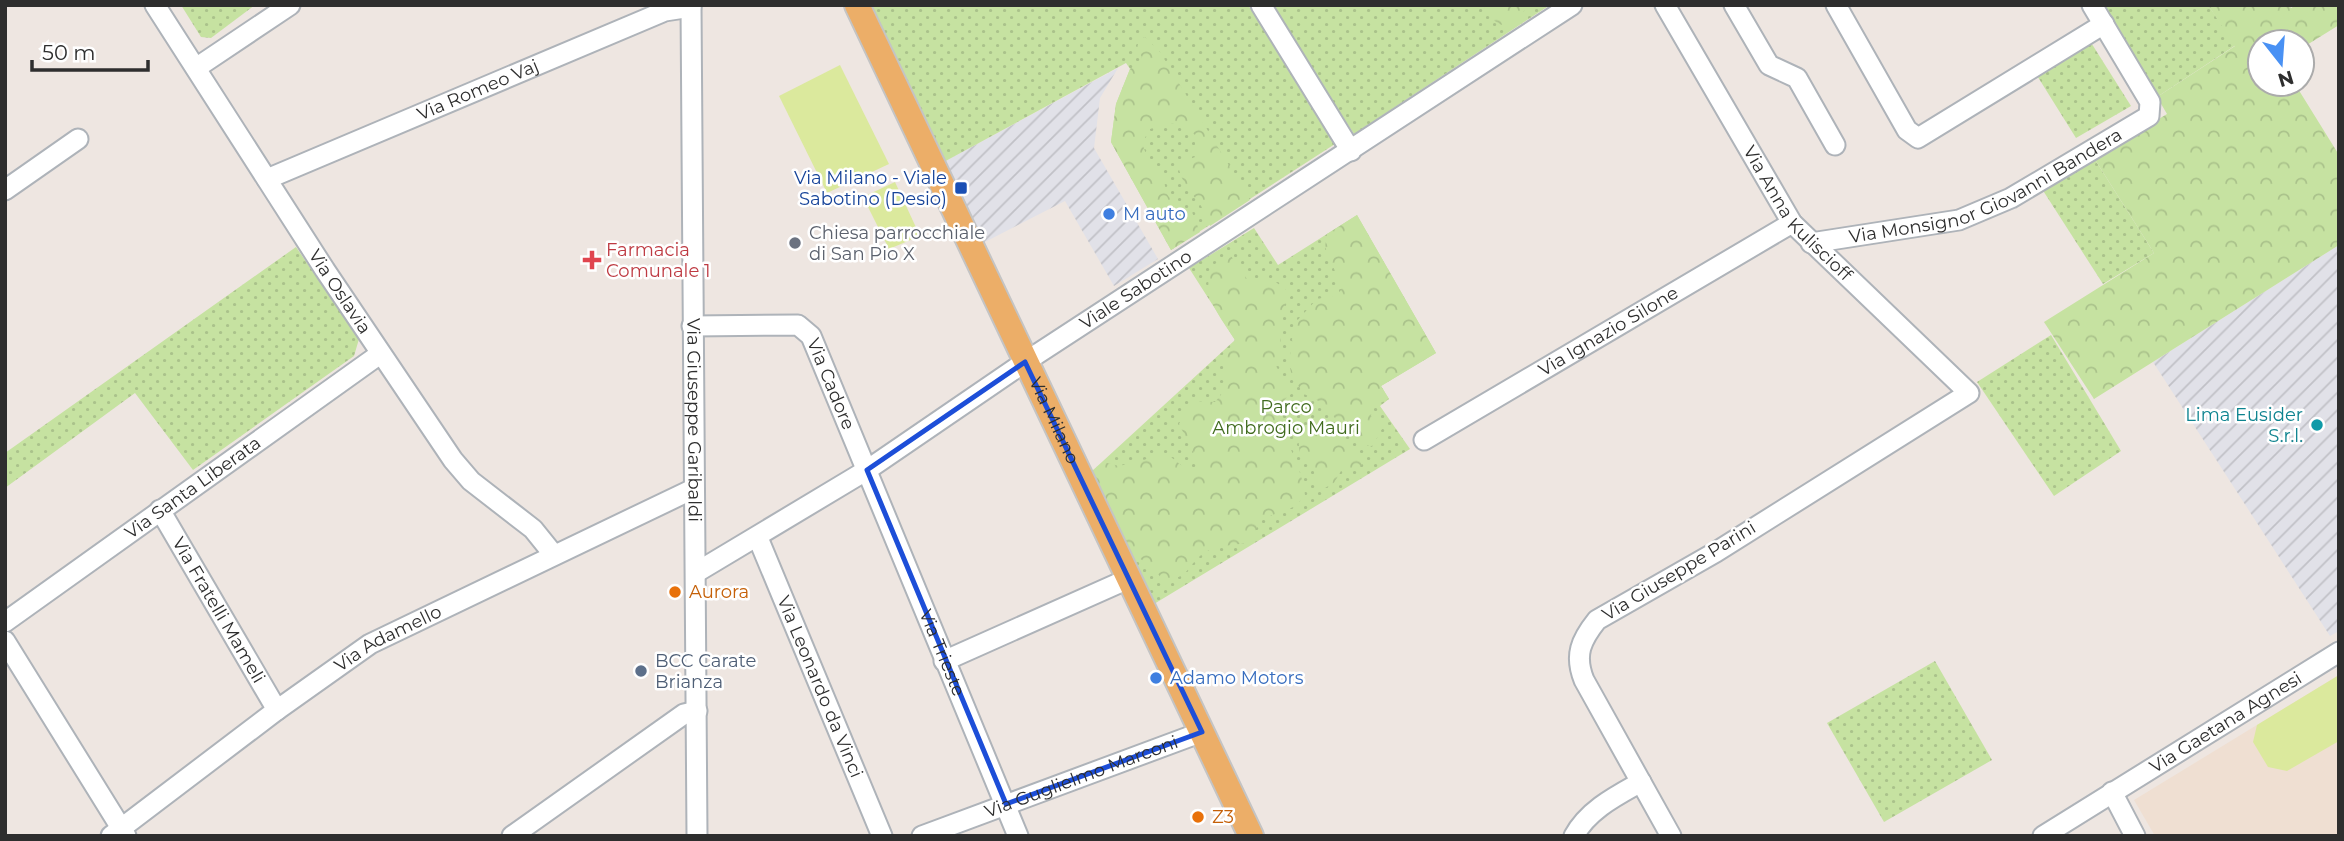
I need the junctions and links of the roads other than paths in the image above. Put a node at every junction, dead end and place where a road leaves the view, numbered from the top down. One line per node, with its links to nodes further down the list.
1 (155, 5): 12 (street, Via Oslavia)
2 (290, 5): 12 (street)
3 (857, 5): 22 (main road, Via Milano)
4 (1261, 5): 15 (street)
5 (1572, 5): 15 (street, Viale Sabotino)
6 (1665, 5): 18 (street, Via Anna Kuliscioff)
7 (1734, 5): 14 (street)
8 (1836, 5): 11 (street)
9 (2092, 5): 11 (street)
10 (691, 6): 16 (street, Via Romeo Vaj); 20 (street, Via Giuseppe Garibaldi)
11 (2104, 24): 19 (street, Via Monsignor Giovanni Bandera)
12 (197, 68): 16 (street, Via Oslavia)
13 (78, 139): 17 (street)
14 (1835, 145)
15 (1351, 151): 22 (street, Viale Sabotino)
16 (267, 179): 21 (street, Via Oslavia)
17 (5, 190)
18 (1792, 223): 19 (street, Via Anna Kuliscioff); 24 (street, Via Ignazio Silone)
19 (1811, 243): 23 (street, Via Anna Kuliscioff)
20 (692, 326): 25 (street, Via Cadore); 26 (street, Via Giuseppe Garibaldi)
21 (380, 354): 27 (street, Via Santa Liberata); 29 (street, Via Oslavia)
22 (1025, 362): 25 (street, Viale Sabotino); 31 (main road, Via Milano)
23 (1969, 393): 39 (street, Via Giuseppe Parini)
24 (1424, 440)
25 (867, 470): 28 (street, Viale Sabotino); 35 (street, Via Trieste)
26 (693, 489): 29 (street, Via Adamello); 30 (street, Via Giuseppe Garibaldi)
27 (160, 510): 32 (street, Via Santa Liberata); 36 (street, Via Fratelli Mameli)
28 (758, 538): 30 (street, Viale Sabotino); 45 (street, Via Leonardo da Vinci)
29 (554, 555): 36 (street, Via Adamello)
30 (697, 572): 37 (street, Via Giuseppe Garibaldi)
31 (1128, 579): 35 (street); 38 (main road, Via Milano)
32 (5, 622)
33 (5, 641): 42 (street)
34 (2339, 652): 40 (street, Via Gaetana Agnesi)
35 (944, 662): 41 (street, Via Trieste)
36 (277, 710): 42 (street, Via Adamello)
37 (697, 711): 43 (street); 44 (street, Via Giuseppe Garibaldi)
38 (1202, 732): 41 (street, Via Guglielmo Marconi); 48 (main road, Via Milano)
39 (1641, 782): 49 (street); 50 (street, Via Giuseppe Parini)
40 (2112, 792): 51 (street, Via Gaetana Agnesi); 52 (street)
41 (1006, 804): 46 (street, Via Guglielmo Marconi); 47 (street, Via Trieste)
42 (119, 833)
43 (512, 836)
44 (697, 836)
45 (881, 836)
46 (922, 836)
47 (1018, 836)
48 (1251, 836)
49 (1574, 836)
50 (1671, 836)
51 (2043, 836)
52 (2135, 836)

